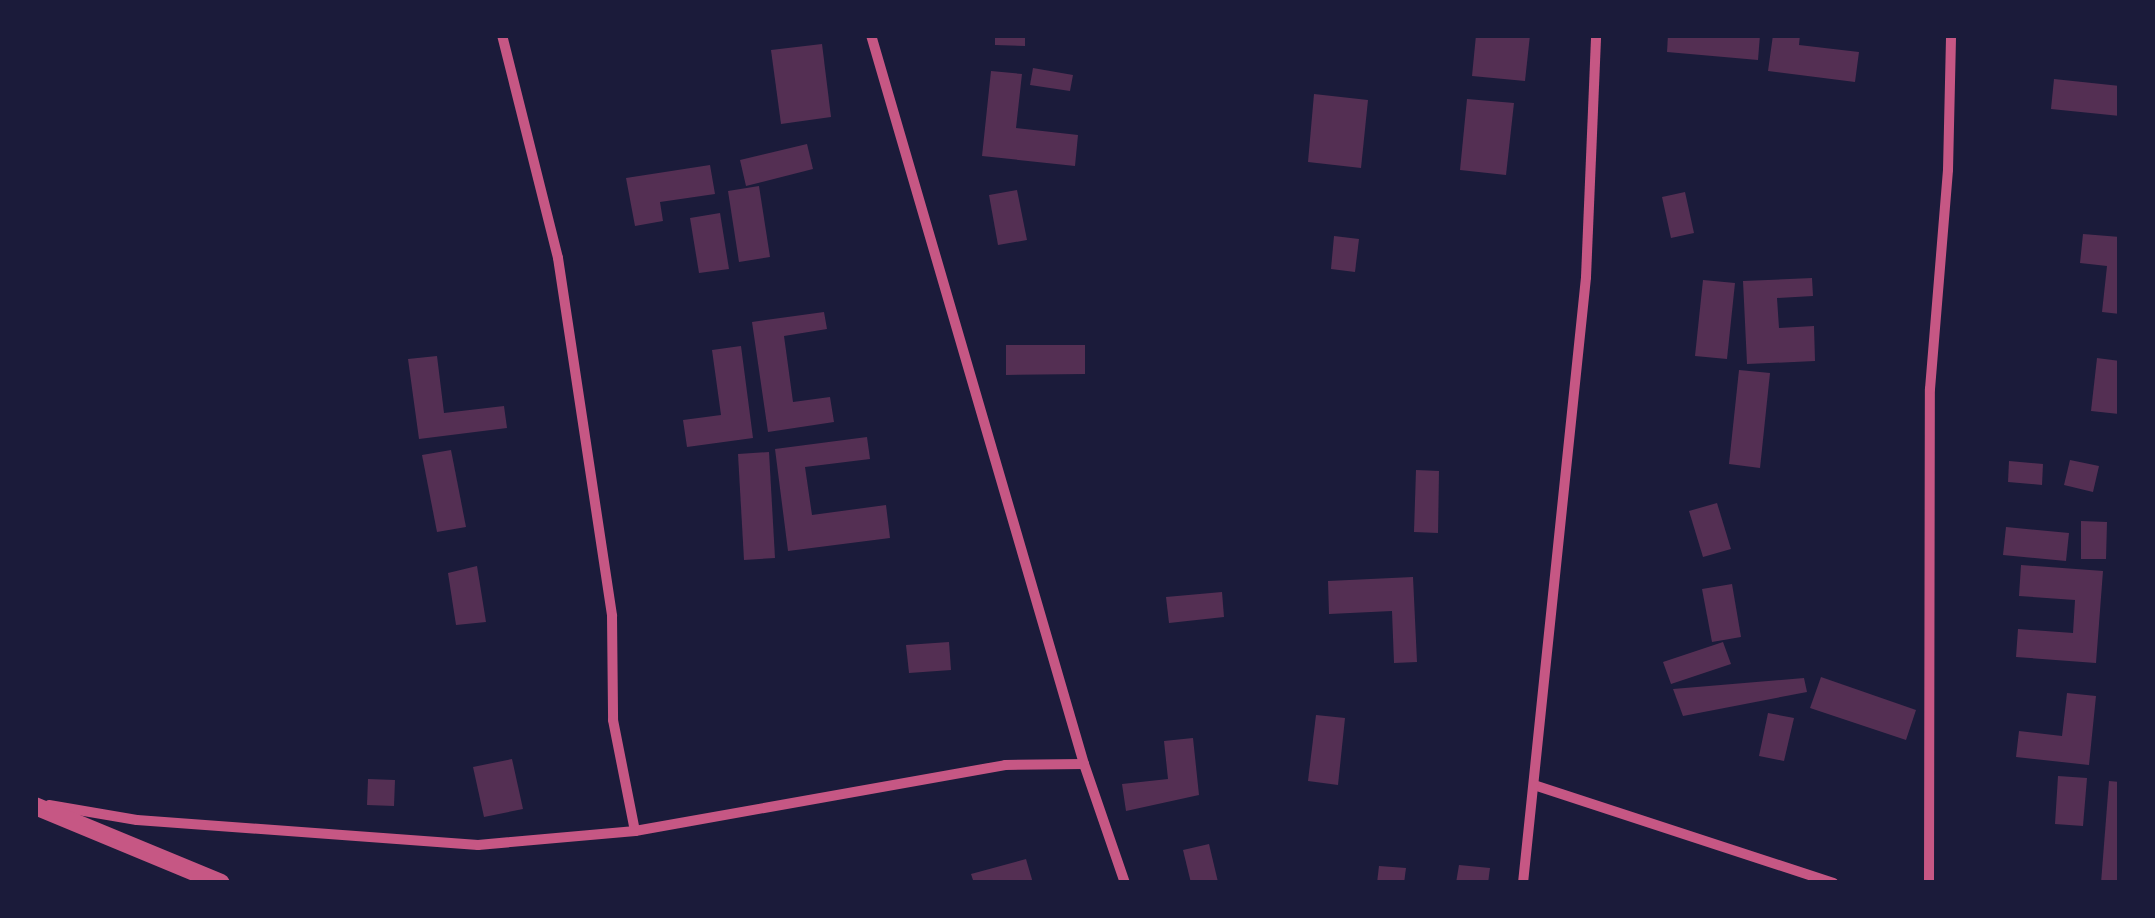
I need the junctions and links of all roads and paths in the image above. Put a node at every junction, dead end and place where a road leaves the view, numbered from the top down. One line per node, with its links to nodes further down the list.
1 (502, 35): 8 (street)
2 (871, 35): 5 (street)
3 (1596, 35): 6 (street)
4 (1951, 35): 13 (street)
5 (1084, 764): 8 (street); 10 (street)
6 (1537, 786): 11 (street); 12 (street)
7 (35, 804): 8 (street); 9 (street)
8 (635, 830)
9 (221, 883)
10 (1125, 883)
11 (1523, 883)
12 (1834, 883)
13 (1929, 883)

